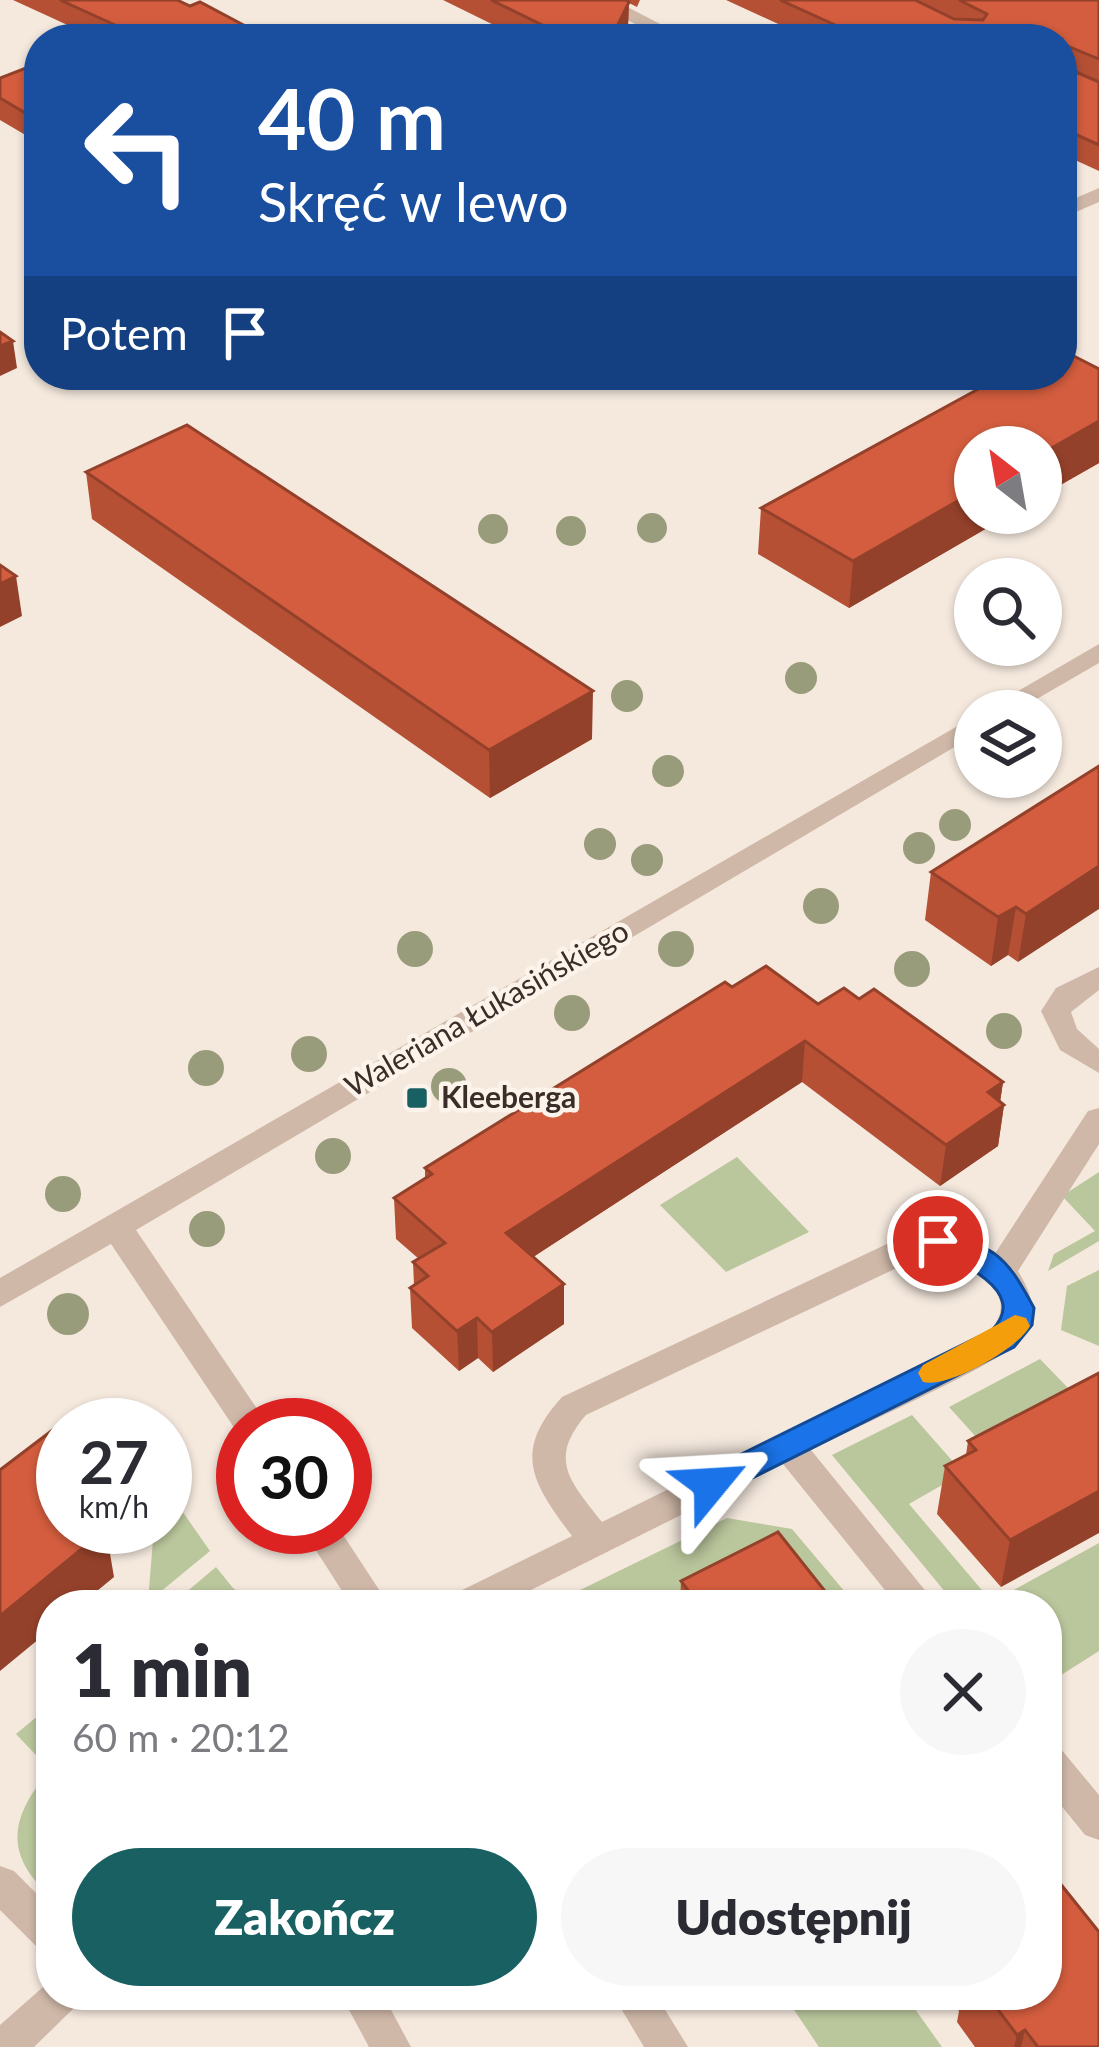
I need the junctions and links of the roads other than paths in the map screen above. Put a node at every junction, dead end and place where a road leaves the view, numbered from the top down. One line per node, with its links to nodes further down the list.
1 (599, 0): 2 (street)
2 (648, 24)
3 (1099, 652): 4 (street)
4 (1033, 690)
5 (954, 736): 9 (street, Waleriana Łukasińskiego)
6 (1099, 977): 7 (street)
7 (1099, 1062)
8 (1099, 1119): 10 (street)
9 (116, 1226): 11 (street, Waleriana Łukasińskiego); 12 (street)
10 (1000, 1272): 13 (street); 14 (street)
11 (0, 1294)
12 (233, 1398)
13 (788, 1446): 14 (street); 18 (street)
14 (596, 1541): 17 (street)
15 (337, 1554): 16 (street)
16 (361, 1590)
17 (497, 1590)
18 (907, 1590)
19 (1062, 1778): 20 (street)
20 (1099, 1823)
21 (0, 1884): 22 (street)
22 (36, 1919)
23 (44, 2010): 26 (street)
24 (370, 2010): 27 (street)
25 (643, 2010): 28 (street)
26 (4, 2047)
27 (391, 2047)
28 (668, 2047)

